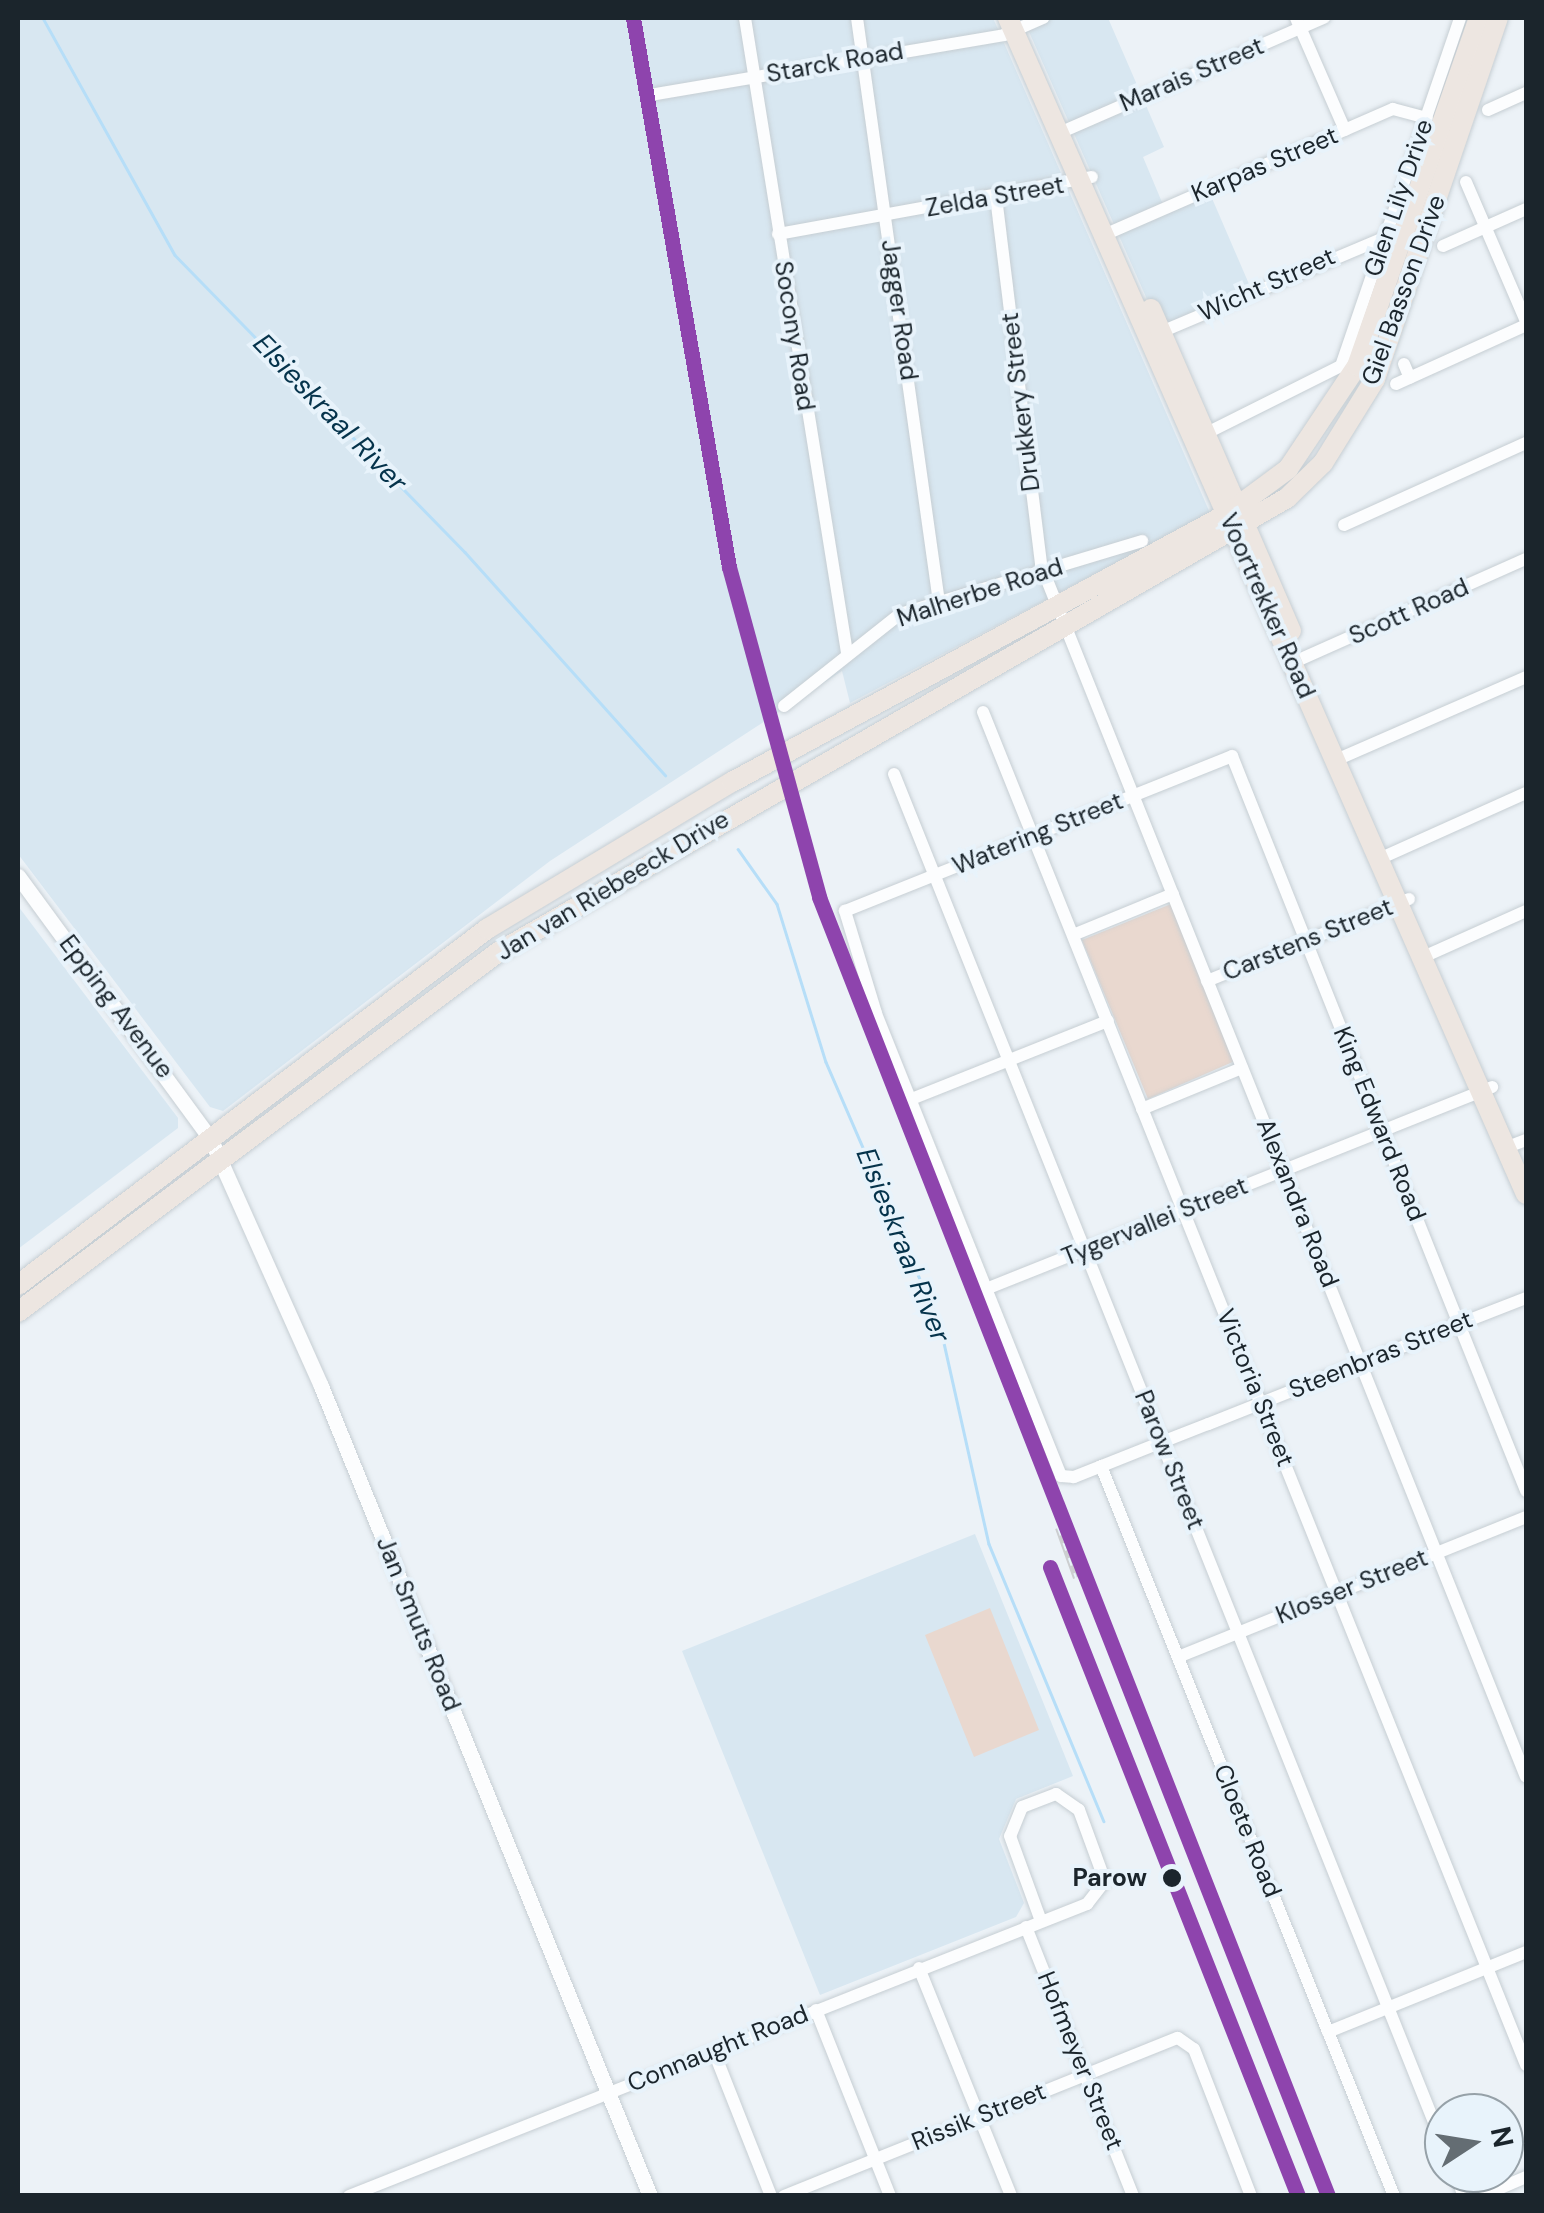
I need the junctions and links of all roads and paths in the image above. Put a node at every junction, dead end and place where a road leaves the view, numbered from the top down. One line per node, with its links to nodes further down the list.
1 (745, 18): 9 (street, Socony Road)
2 (857, 18): 8 (street, Jagger Road)
3 (1324, 18): 7 (street, Marais Street)
4 (1469, 18): 13 (street, Glen Lily Drive); 31 (main road, Giel Basson Drive)
5 (1498, 18): 33 (main road, Giel Basson Drive)
6 (1022, 22): 8 (street, Starck Road); 14 (main road, Voortrekker Road)
7 (1298, 23): 14 (street, Marais Street); 15 (street)
8 (864, 58): 9 (street, Starck Road); 20 (street, Jagger Road)
9 (754, 77): 11 (street, Starck Road); 23 (street, Socony Road)
10 (1526, 93): 12 (street)
11 (656, 94)
12 (1495, 101)
13 (1426, 118): 15 (street, Karpas Street); 24 (street, Glen Lily Drive)
14 (1064, 130): 16 (main road, Voortrekker Road)
15 (1345, 130): 22 (street, Karpas Street)
16 (1086, 179): 18 (street, Zelda Street); 22 (main road, Voortrekker Road)
17 (1466, 182): 21 (street)
18 (996, 196): 20 (street, Zelda Street); 37 (street, Drukkery Street)
19 (1526, 209): 21 (street)
20 (886, 216): 23 (street, Zelda Street); 38 (street, Jagger Road)
21 (1486, 227): 25 (street); 26 (street)
22 (1109, 232): 27 (main road, Voortrekker Road)
23 (778, 234): 42 (street, Socony Road)
24 (1386, 237): 27 (street, Wicht Street); 29 (street, Glen Lily Drive)
25 (1443, 246)
26 (1526, 323): 28 (street)
27 (1155, 334): 29 (main road, Voortrekker Road); 31 (main road, Voortrekker Road)
28 (1404, 364)
29 (1207, 432): 31 (main road, Voortrekker Road)
30 (1526, 443): 32 (street)
31 (1234, 510): 33 (main road, Voortrekker Road); 39 (main road, Jan van Riebeeck Drive)
32 (1344, 526)
33 (1244, 530): 35 (main road, Jan van Riebeeck Drive); 40 (main road, Voortrekker Road); 43 (main road, Voortrekker Road)
34 (1142, 542): 37 (street, Malherbe Road)
35 (1195, 557): 40 (main road); 41 (main road, Jan van Riebeeck Drive)
36 (1526, 559): 43 (street, Scott Road)
37 (1044, 572): 38 (street, Malherbe Road); 39 (street, Drukkery Street)
38 (939, 602): 42 (street, Malherbe Road)
39 (1059, 604): 41 (street, Drukkery Street); 71 (main road, Jan van Riebeeck Drive)
40 (1268, 608): 43 (main road, Voortrekker Road)
41 (1068, 629): 51 (street, Alexandra Road); 71 (main road, Jan van Riebeeck Drive)
42 (847, 653): 45 (street, Malherbe Road)
43 (1297, 661): 48 (main road, Voortrekker Road)
44 (1526, 677): 48 (street)
45 (784, 706)
46 (983, 712): 52 (street, Victoria Street)
47 (1232, 756): 51 (street, Watering Street); 60 (street, King Edward Road)
48 (1341, 758): 53 (main road, Voortrekker Road)
49 (894, 774): 54 (street, Parow Street)
50 (1526, 793): 53 (street)
51 (1133, 796): 52 (street, Watering Street); 56 (street, Alexandra Road)
52 (1033, 836): 54 (street, Watering Street); 59 (street, Victoria Street)
53 (1384, 856): 57 (main road, Voortrekker Road)
54 (934, 875): 64 (street, Parow Street); 67 (street, Watering Street)
55 (18, 876): 71 (street, Epping Avenue)
56 (1173, 894): 59 (street); 62 (street, Alexandra Road)
57 (1404, 901): 60 (street, Carstens Street); 61 (main road, Voortrekker Road)
58 (1526, 911): 61 (street)
59 (1073, 935): 63 (street, Victoria Street)
60 (1306, 941): 62 (street, Carstens Street); 69 (street, King Edward Road)
61 (1426, 955): 66 (main road, Voortrekker Road)
62 (1208, 980): 65 (street, Alexandra Road)
63 (1108, 1021): 64 (street); 68 (street, Victoria Street)
64 (1008, 1060): 67 (street); 76 (street, Parow Street)
65 (1242, 1068): 68 (street); 73 (street, Alexandra Road)
66 (1487, 1089): 69 (street, Tygervallei Street); 70 (main road, Voortrekker Road)
67 (910, 1100): 78 (street)
68 (1142, 1109): 75 (street, Victoria Street)
69 (1382, 1130): 73 (street, Tygervallei Street); 81 (street, King Edward Road)
70 (1516, 1144): 72 (main road, Voortrekker Road); 74 (main road, Voortrekker Road)
71 (216, 1149): 77 (main road, Jan van Riebeeck Drive); 80 (main road, Jan van Riebeeck Drive); 104 (street, Jan Smuts Road)
72 (1526, 1168)
73 (1283, 1170): 75 (street, Tygervallei Street); 82 (street, Alexandra Road)
74 (1526, 1194)
75 (1184, 1210): 76 (street, Tygervallei Street); 83 (street, Victoria Street)
76 (1084, 1250): 78 (street, Tygervallei Street); 84 (street, Parow Street)
77 (18, 1285)
78 (986, 1289): 85 (street, Steenbras Street)
79 (1526, 1298): 81 (street, Steenbras Street)
80 (18, 1312)
81 (1459, 1324): 82 (street, Steenbras Street); 86 (street, King Edward Road)
82 (1361, 1364): 83 (street, Steenbras Street); 88 (street, Alexandra Road)
83 (1261, 1403): 84 (street, Steenbras Street); 89 (street, Victoria Street)
84 (1162, 1442): 85 (street, Steenbras Street); 90 (street, Parow Street)
85 (1102, 1466): 91 (street, Cloete Road)
86 (1526, 1491)
87 (1526, 1517): 88 (street, Klosser Street)
88 (1437, 1553): 89 (street, Klosser Street); 92 (street, Alexandra Road)
89 (1337, 1592): 90 (street, Klosser Street); 97 (street, Victoria Street)
90 (1238, 1632): 91 (street, Klosser Street); 98 (street, Parow Street)
91 (1178, 1657): 100 (street, Cloete Road)
92 (1526, 1777)
93 (1041, 1921): 93 (street, Connaught Road); 94 (street, Connaught Road)
94 (1026, 1926): 96 (street, Connaught Road); 103 (street, Hofmeyer Street)
95 (1526, 1952): 97 (street)
96 (920, 1968): 99 (street, Connaught Road); 106 (street)
97 (1487, 1968): 98 (street); 102 (street, Victoria Street)
98 (1388, 2008): 100 (street); 105 (street, Parow Street)
99 (816, 2010): 101 (street, Connaught Road); 107 (street)
100 (1328, 2032): 117 (street, Cloete Road)
101 (714, 2052): 104 (street, Connaught Road); 111 (street)
102 (1526, 2065)
103 (1084, 2075): 106 (street, Rissik Street); 115 (street, Hofmeyer Street); 116 (street, Rissik Street)
104 (609, 2093): 109 (street, Connaught Road); 110 (street, Jan Smuts Road)
105 (1424, 2097)
106 (979, 2118): 107 (street, Rissik Street); 114 (street)
107 (875, 2159): 112 (street, Rissik Street); 113 (street)
108 (1526, 2178): 118 (street)
109 (349, 2196)
110 (650, 2196)
111 (771, 2196)
112 (784, 2196)
113 (890, 2196)
114 (1010, 2196)
115 (1134, 2196)
116 (1251, 2196)
117 (1394, 2196)
118 (1482, 2196)

